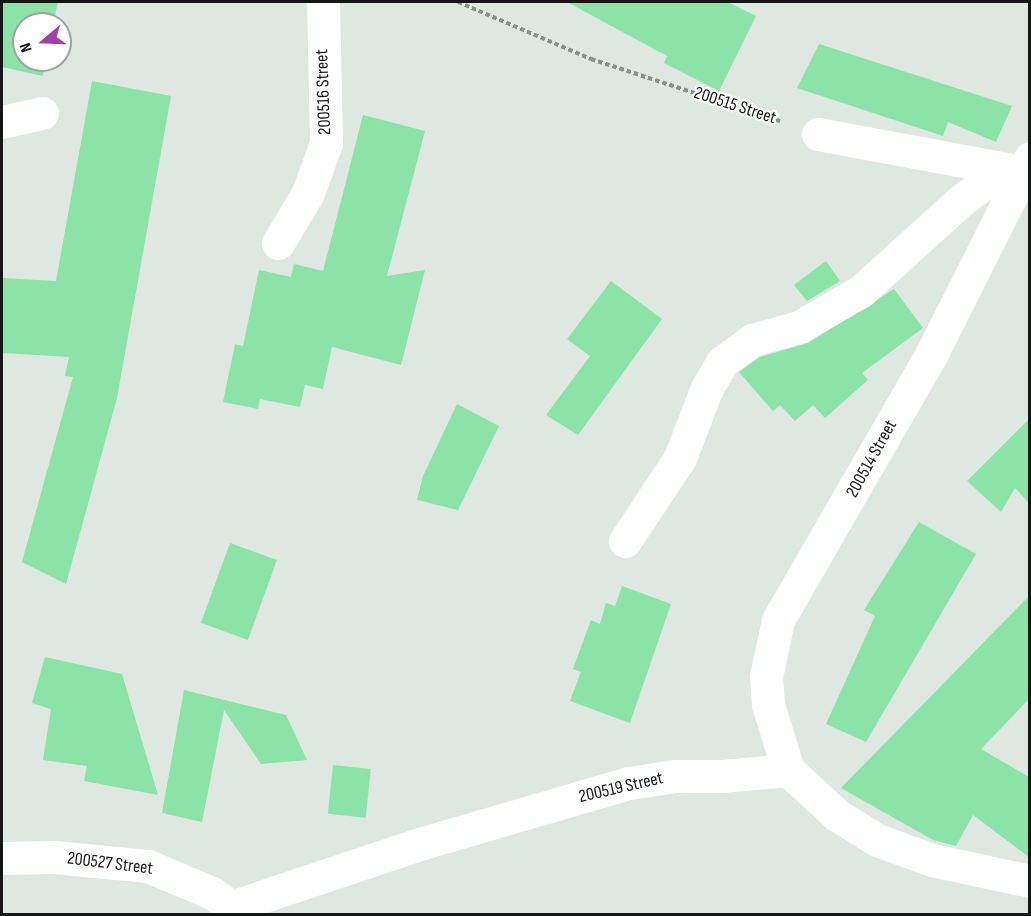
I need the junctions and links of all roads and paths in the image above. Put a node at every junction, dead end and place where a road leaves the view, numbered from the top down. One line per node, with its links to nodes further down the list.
1 (323, 2): 7 (street, 200516 Street)
2 (458, 2): 5 (path, 200515 Street)
3 (42, 113): 4 (street)
4 (2, 122)
5 (818, 134): 6 (street)
6 (1019, 166): 8 (street); 9 (street, 200514 Street)
7 (279, 243)
8 (625, 541)
9 (788, 770): 11 (street); 12 (street, 200519 Street)
10 (2, 858): 12 (street, 200527 Street)
11 (1029, 881)
12 (238, 910)

